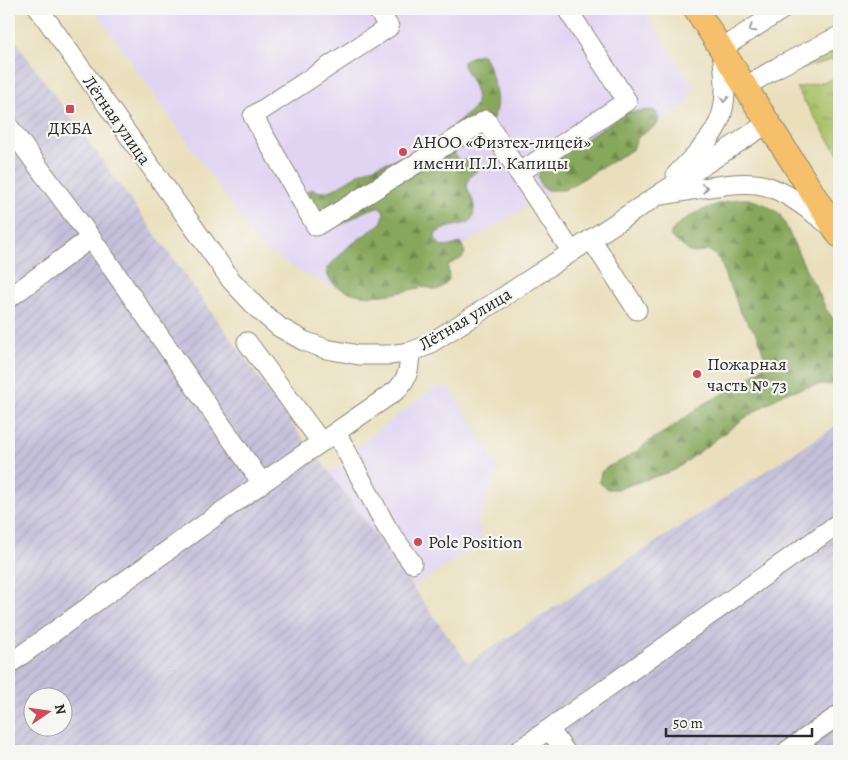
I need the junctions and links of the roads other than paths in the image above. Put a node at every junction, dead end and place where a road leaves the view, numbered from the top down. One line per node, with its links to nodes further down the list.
1 (39, 9): 20 (street, Лётная улица)
2 (377, 9): 11 (street)
3 (567, 9): 11 (street)
4 (696, 9): 7 (main road)
5 (783, 9): 7 (street, one-way to 7)
6 (839, 36): 8 (street)
7 (722, 50): 8 (main road); 12 (street, one-way to 12)
8 (745, 87): 9 (main road)
9 (768, 123): 12 (street, Лётная улица); 13 (main road)
10 (9, 127): 14 (street)
11 (519, 174): 16 (street)
12 (657, 196): 13 (street, one-way to 13); 15 (street, Лётная улица)
13 (837, 232)
14 (91, 238): 17 (street); 22 (street)
15 (591, 239): 16 (street, Лётная улица); 18 (street)
16 (572, 252): 20 (street, Лётная улица)
17 (9, 298)
18 (637, 310)
19 (247, 342): 21 (street)
20 (410, 352): 21 (street)
21 (328, 437): 22 (street); 24 (street)
22 (262, 483): 25 (street)
23 (839, 523): 27 (street)
24 (412, 563)
25 (9, 664)
26 (839, 715): 30 (street)
27 (550, 729): 28 (street); 29 (street)
28 (518, 751)
29 (565, 751)
30 (787, 751)

